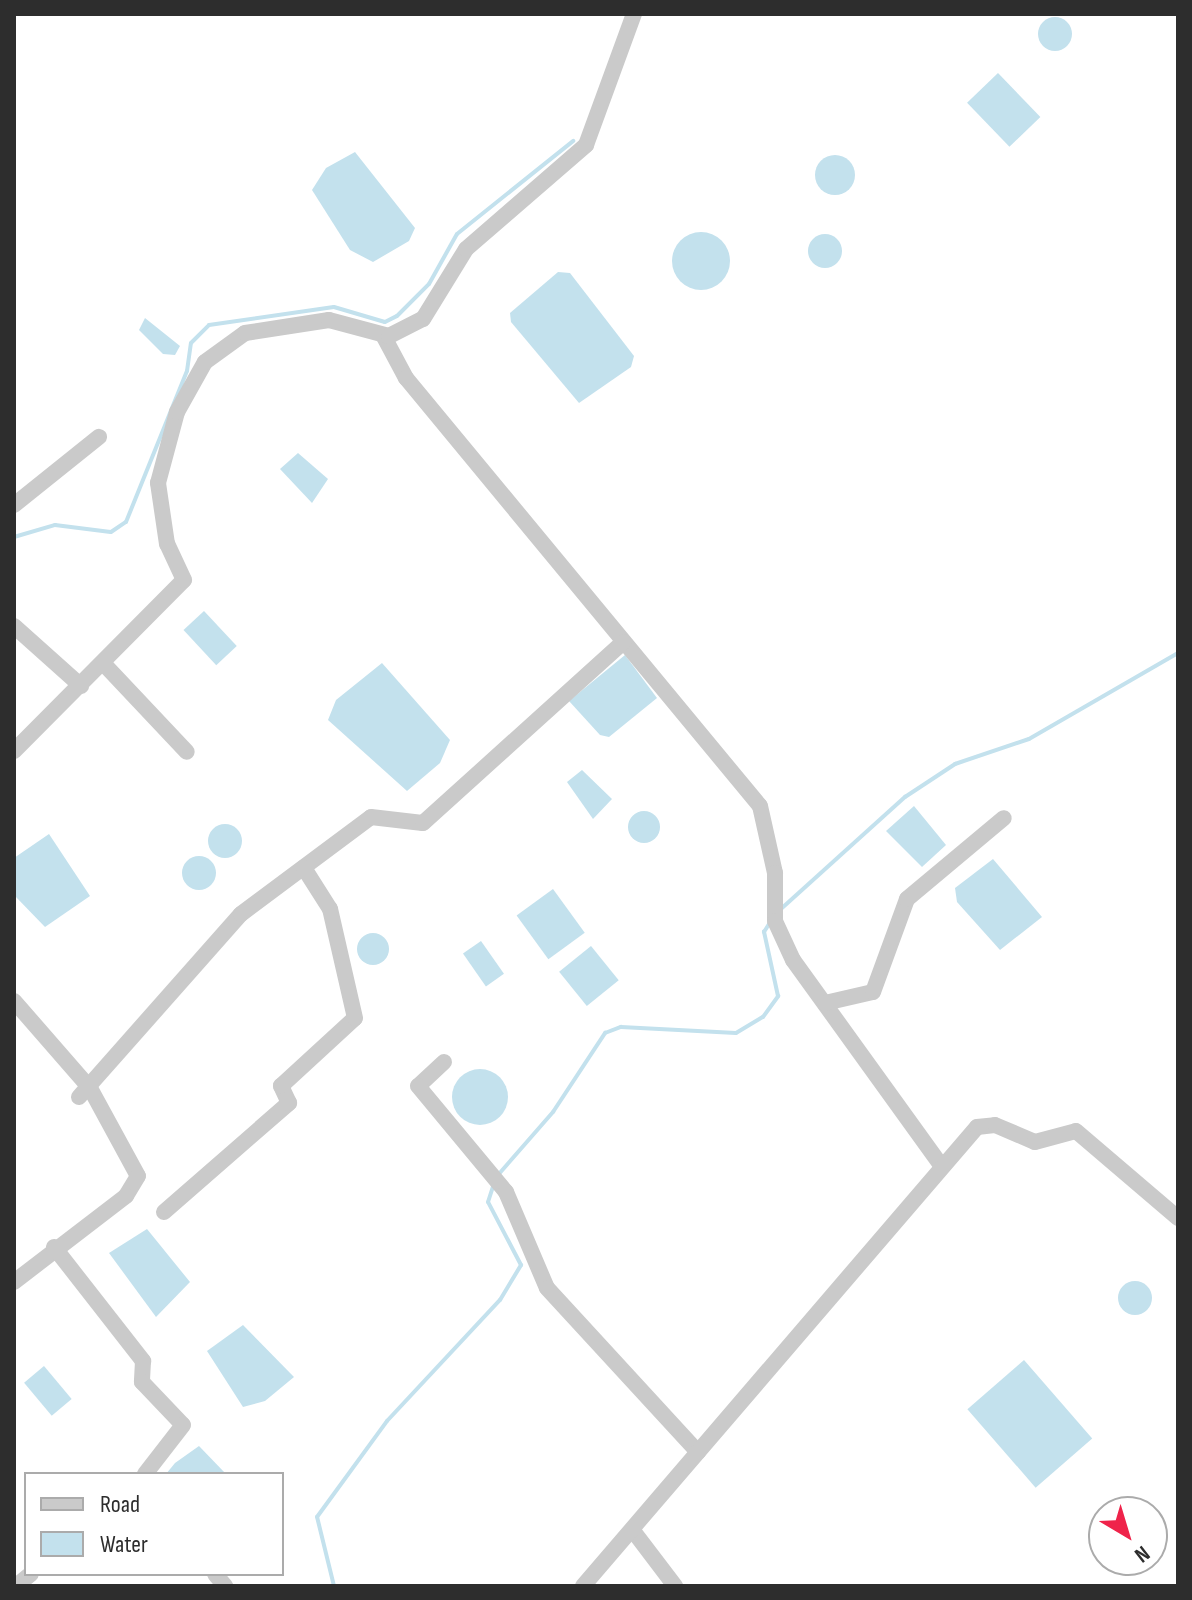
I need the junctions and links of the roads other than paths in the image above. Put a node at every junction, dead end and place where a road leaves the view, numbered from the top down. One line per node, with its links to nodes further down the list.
1 (634, 14): 2 (street)
2 (383, 335): 6 (street); 7 (street)
3 (99, 437): 4 (street)
4 (14, 505)
5 (14, 626): 8 (street)
6 (623, 642): 12 (street); 14 (street)
7 (103, 663): 8 (street); 10 (street)
8 (81, 686): 9 (street)
9 (14, 751)
10 (187, 752)
11 (1004, 818): 14 (street)
12 (304, 868): 16 (street); 18 (street)
13 (14, 1001): 16 (street)
14 (825, 1003): 17 (street)
15 (444, 1062): 22 (street)
16 (84, 1092): 20 (street)
17 (940, 1164): 19 (street); 22 (street)
18 (164, 1212)
19 (1178, 1218)
20 (54, 1247): 21 (street); 23 (street)
21 (14, 1282)
22 (698, 1452): 24 (street)
23 (147, 1472)
24 (634, 1532): 25 (street); 26 (street)
25 (583, 1586)
26 (675, 1586)

